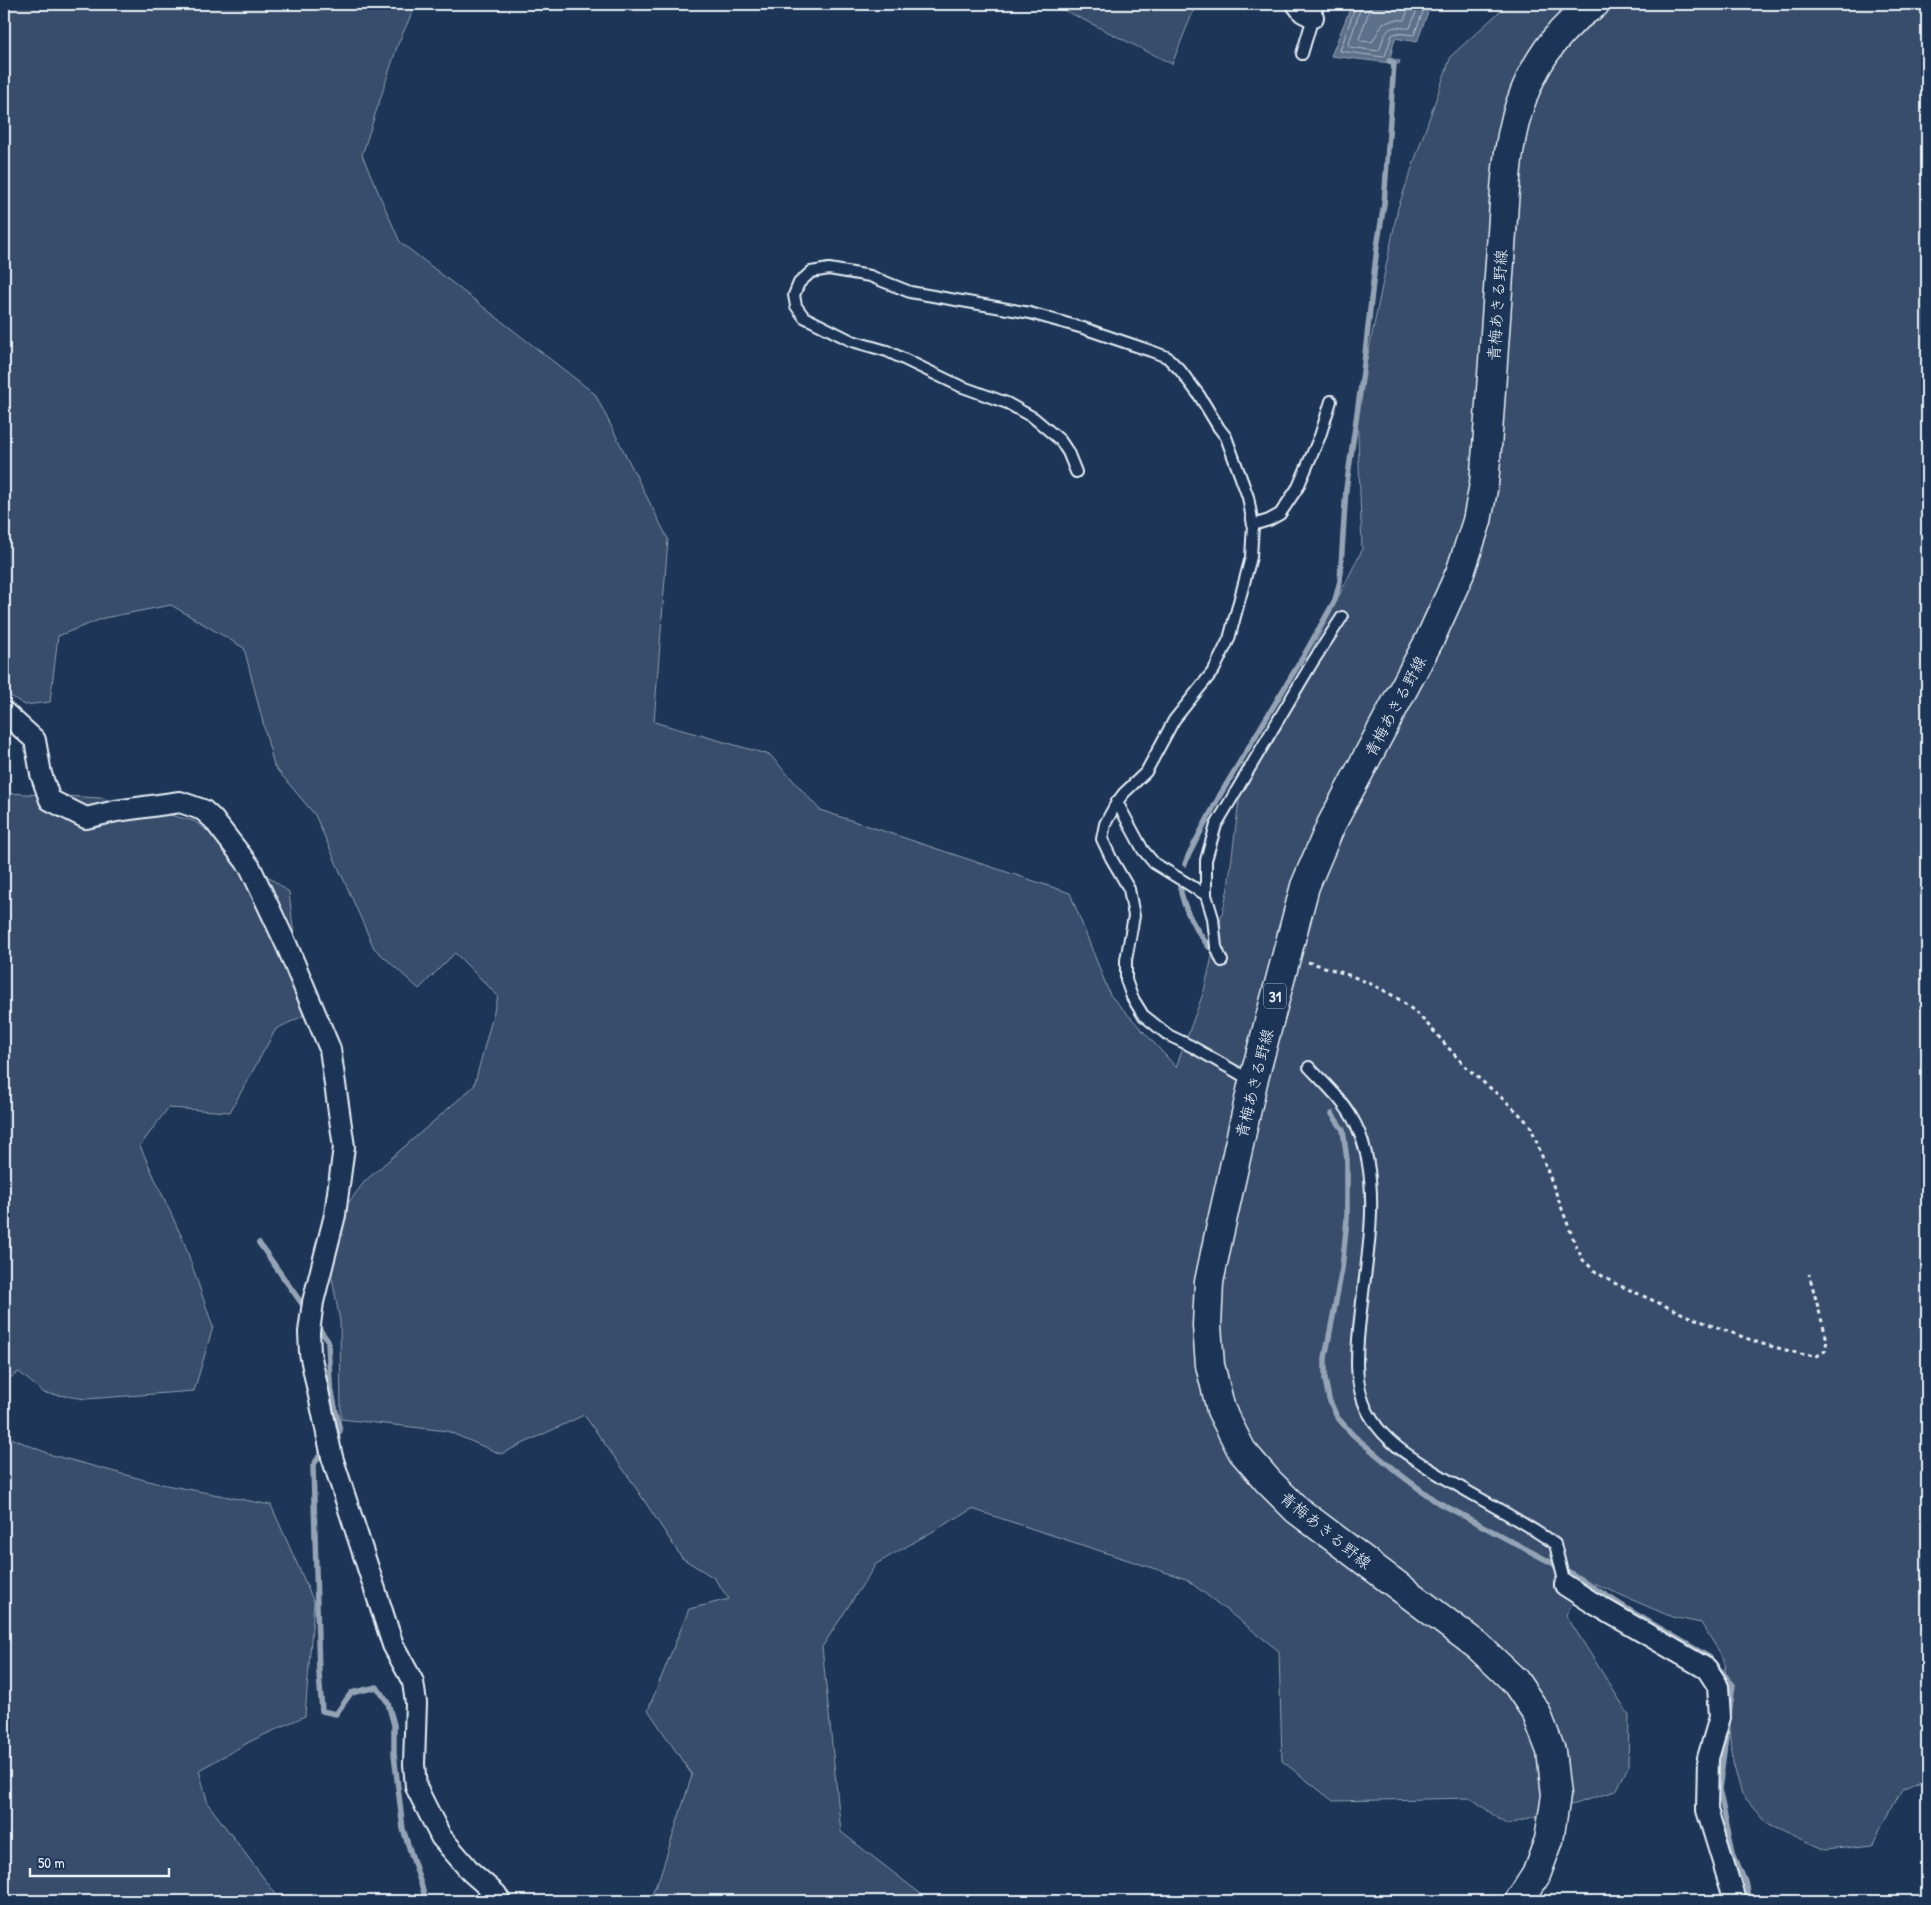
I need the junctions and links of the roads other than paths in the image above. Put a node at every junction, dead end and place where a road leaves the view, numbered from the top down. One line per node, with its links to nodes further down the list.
1 (1297, 4): 3 (street)
2 (1594, 4): 14 (main road, 青梅あきる野線 / 31)
3 (1316, 10): 4 (lane)
4 (1302, 54)
5 (1331, 401): 7 (lane)
6 (1076, 472): 7 (lane)
7 (1254, 525): 10 (lane)
8 (1342, 617): 11 (lane)
9 (4, 712): 16 (street)
10 (1117, 802): 11 (lane); 14 (lane)
11 (1206, 895): 12 (lane)
12 (1222, 961)
13 (1309, 1066): 15 (lane)
14 (1253, 1082): 17 (main road, 青梅あきる野線 / 31)
15 (1565, 1583): 18 (street)
16 (500, 1901)
17 (1519, 1901)
18 (1735, 1901)

